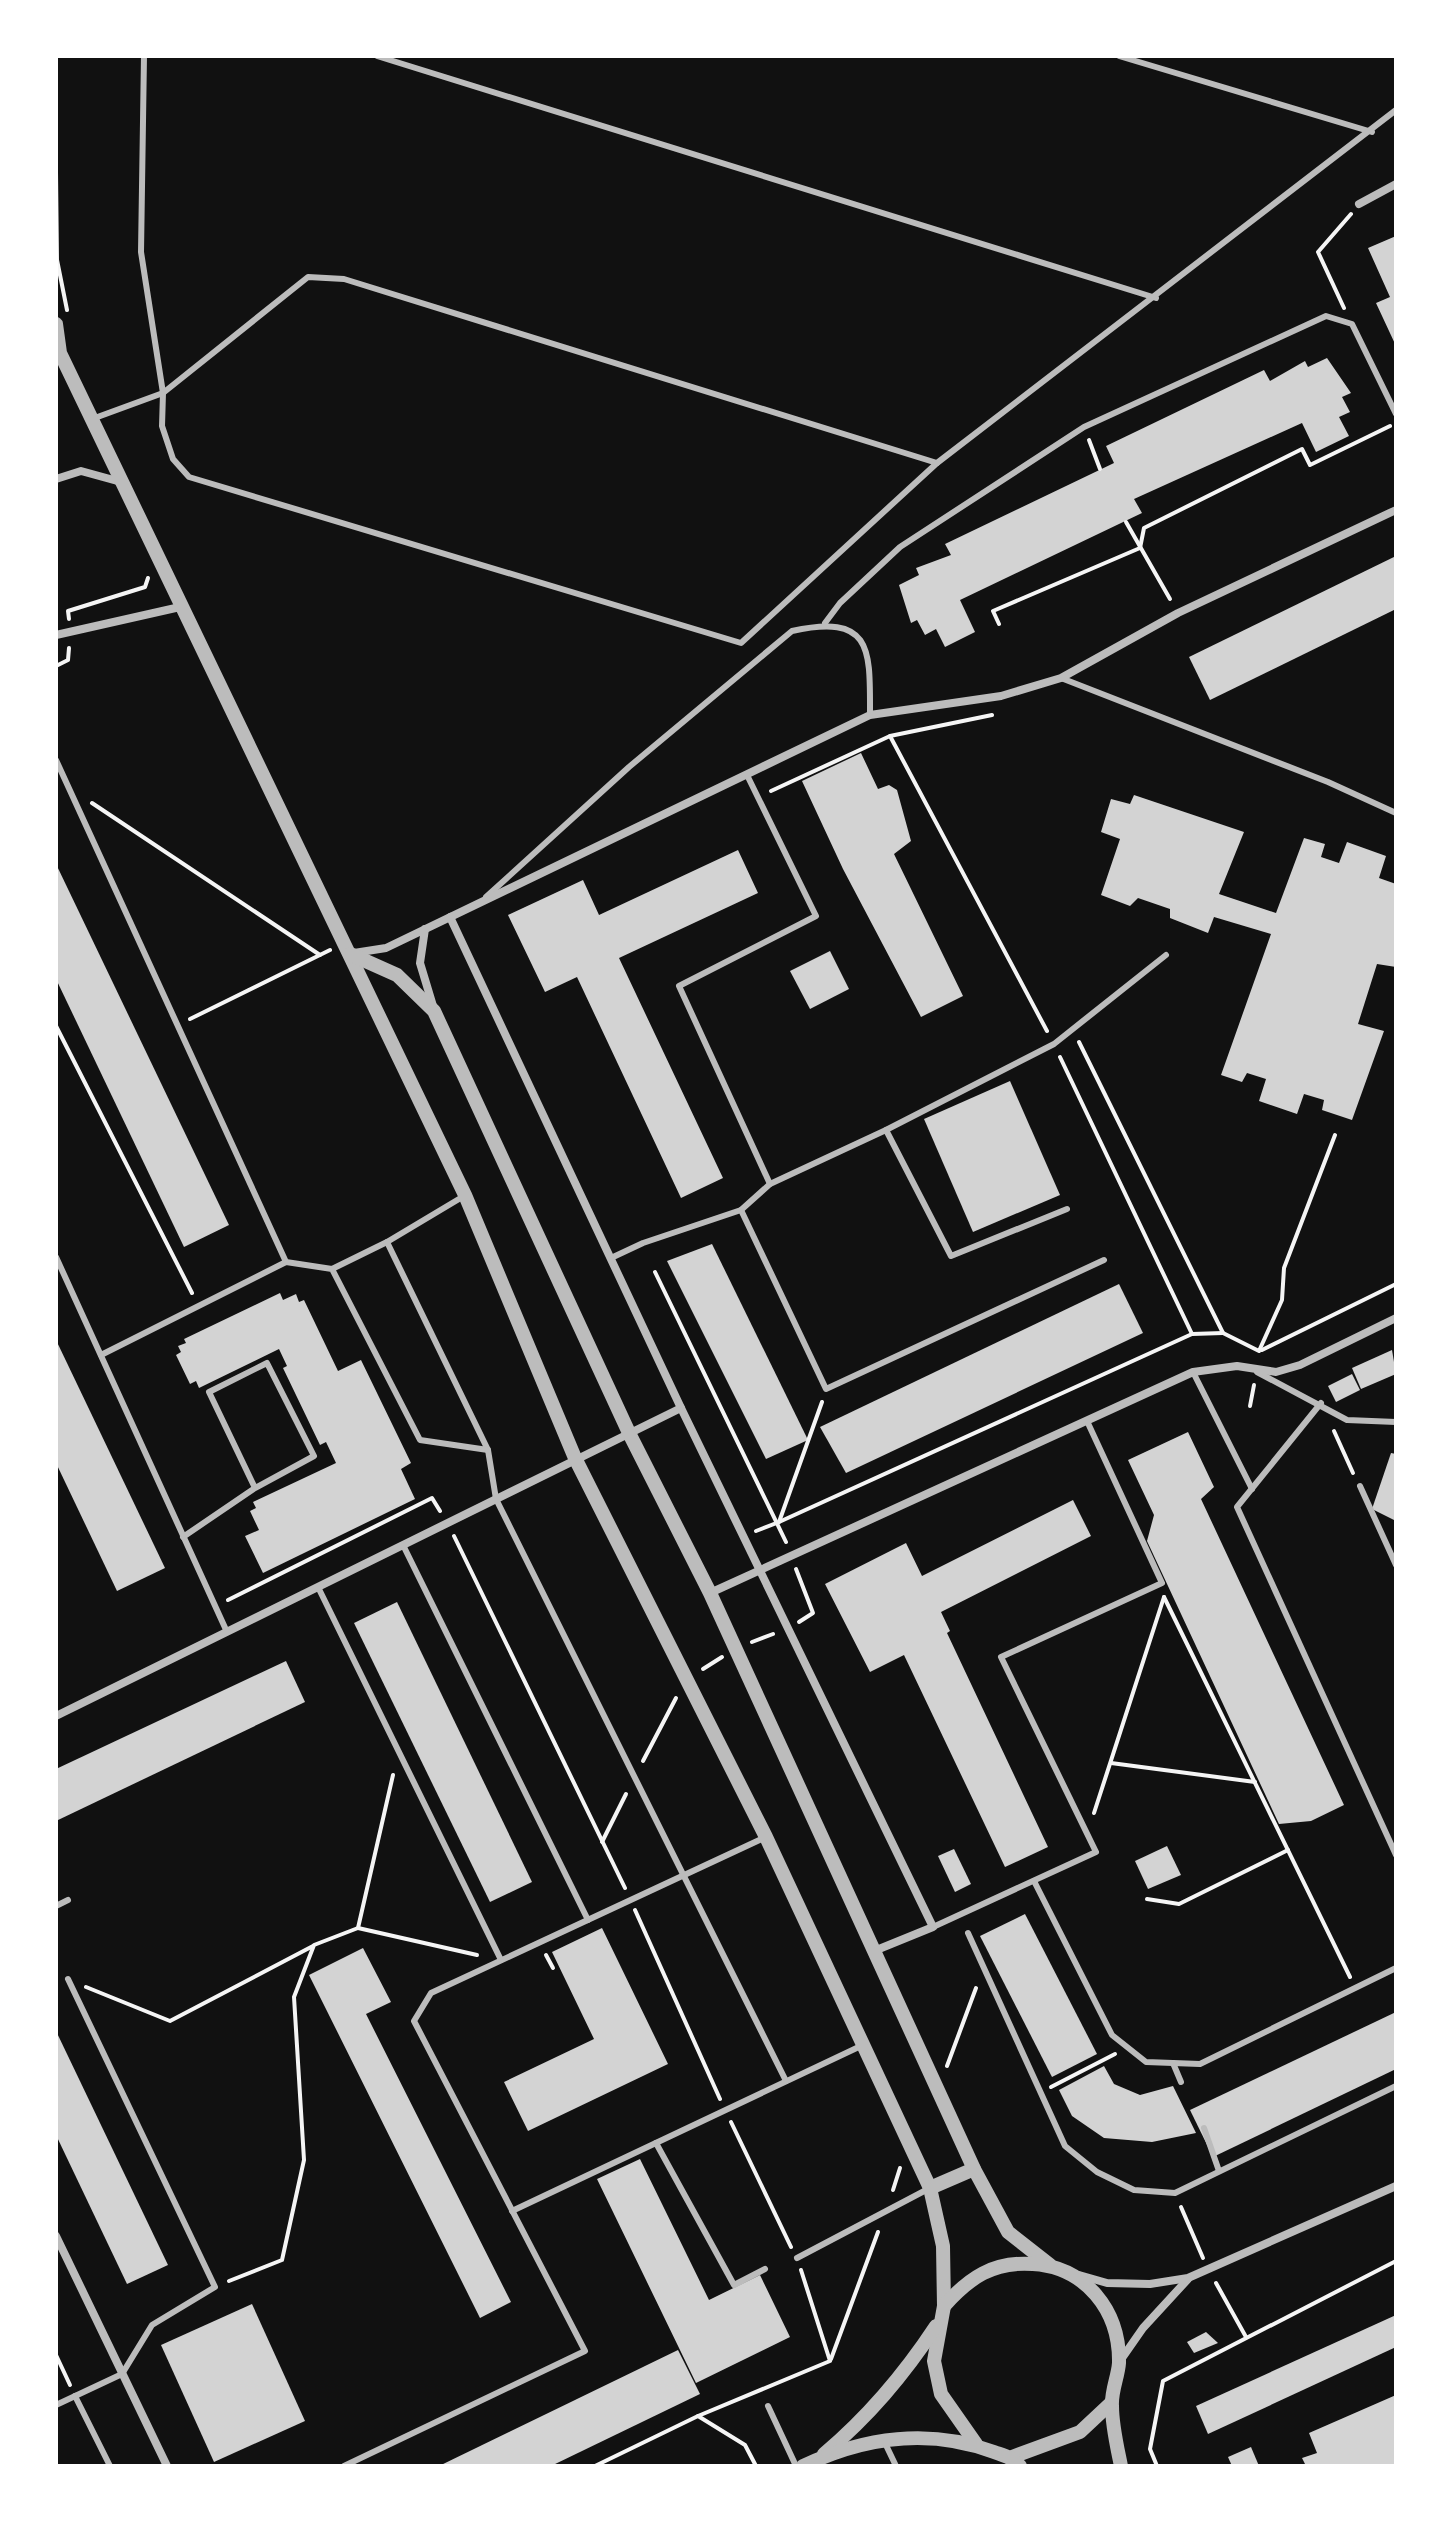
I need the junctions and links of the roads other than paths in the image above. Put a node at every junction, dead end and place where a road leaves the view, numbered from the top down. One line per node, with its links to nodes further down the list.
1 (144, 56): 10 (lane)
2 (377, 56): 8 (lane)
3 (1119, 56): 5 (lane)
4 (1396, 110): 5 (lane)
5 (1372, 132): 8 (lane)
6 (1396, 184): 7 (street)
7 (1359, 204)
8 (1156, 298): 13 (lane)
9 (56, 324): 12 (street)
10 (163, 393): 12 (lane); 13 (lane); 13 (lane)
11 (1396, 414): 18 (lane)
12 (92, 419): 15 (street)
13 (937, 463)
14 (56, 479): 15 (street)
15 (122, 483): 17 (street)
16 (1396, 510): 20 (street)
17 (180, 607): 19 (street); 28 (street)
18 (825, 623): 21 (lane); 25 (lane)
19 (56, 635)
20 (1061, 678): 21 (street); 24 (lane)
21 (870, 715): 23 (street)
22 (56, 760): 40 (lane)
23 (747, 775): 25 (street); 32 (lane)
24 (1396, 813)
25 (480, 902): 26 (street)
26 (450, 917): 27 (street); 38 (street)
27 (425, 929): 28 (street); 30 (street)
28 (350, 954): 30 (street); 33 (street)
29 (1166, 955): 31 (lane)
30 (434, 1011): 50 (street)
31 (886, 1130): 32 (lane); 34 (lane)
32 (770, 1184): 35 (lane)
33 (465, 1195): 36 (lane); 52 (street)
34 (1067, 1209)
35 (741, 1210): 38 (lane); 39 (lane)
36 (387, 1242): 41 (lane); 51 (lane)
37 (56, 1257): 43 (lane)
38 (611, 1258): 47 (street)
39 (1104, 1260)
40 (286, 1262): 41 (lane); 43 (lane)
41 (332, 1269): 51 (lane)
42 (1396, 1318): 45 (street)
43 (101, 1355): 57 (lane)
44 (1193, 1372): 45 (street); 48 (street); 55 (lane)
45 (1257, 1372): 46 (lane)
46 (1321, 1403): 49 (lane); 55 (lane)
47 (681, 1408): 50 (street); 60 (street)
48 (1087, 1421): 60 (street); 68 (lane)
49 (1396, 1422)
50 (630, 1435): 52 (street); 62 (street)
51 (488, 1450): 56 (lane)
52 (575, 1458): 56 (street); 65 (street)
53 (1360, 1486): 59 (lane)
54 (255, 1488): 54 (lane); 57 (lane)
55 (1252, 1489): 66 (lane)
56 (496, 1499): 58 (street); 67 (lane)
57 (183, 1537): 63 (lane)
58 (403, 1545): 61 (street); 71 (lane)
59 (1396, 1565)
60 (760, 1570): 62 (street); 72 (street)
61 (318, 1587): 63 (street); 75 (lane)
62 (710, 1593): 74 (street)
63 (227, 1632): 64 (street)
64 (56, 1716)
65 (766, 1837): 67 (lane); 78 (street)
66 (1396, 1855)
67 (685, 1875): 71 (lane); 80 (lane)
68 (1034, 1881): 72 (lane); 79 (lane)
69 (68, 1900): 70 (lane)
70 (56, 1906)
71 (588, 1920): 75 (lane)
72 (933, 1927): 74 (street)
73 (968, 1933): 86 (lane)
74 (874, 1951): 85 (street)
75 (501, 1960): 89 (lane)
76 (1396, 1968): 79 (lane)
77 (68, 1979): 99 (lane)
78 (863, 2045): 80 (lane); 88 (street)
79 (1173, 2063): 81 (lane)
80 (786, 2081): 84 (lane)
81 (1181, 2082)
82 (1396, 2086): 86 (lane)
83 (1204, 2128): 86 (lane)
84 (656, 2143): 89 (lane); 93 (lane)
85 (974, 2169): 88 (street); 92 (street)
86 (1219, 2171)
87 (1396, 2186): 95 (street)
88 (930, 2188): 91 (lane); 96 (street)
89 (512, 2211): 110 (lane)
90 (56, 2236): 99 (street)
91 (797, 2258)
92 (1050, 2265): 94 (street); 96 (street)
93 (765, 2269)
94 (1079, 2275): 95 (street); 98 (street)
95 (1188, 2278): 98 (street)
96 (944, 2306): 97 (street)
97 (938, 2323): 105 (street); 106 (street)
98 (1119, 2363): 101 (street)
99 (122, 2374): 100 (lane); 109 (street)
100 (75, 2396): 102 (lane); 108 (lane)
101 (1111, 2403): 107 (street); 114 (street)
102 (56, 2405)
103 (768, 2406): 111 (lane)
104 (883, 2439): 105 (street); 106 (street); 113 (lane)
105 (976, 2444): 107 (street)
106 (819, 2458): 112 (street)
107 (1016, 2462)
108 (110, 2466)
109 (167, 2466)
110 (344, 2466)
111 (796, 2466)
112 (803, 2466)
113 (896, 2466)
114 (1121, 2466)

